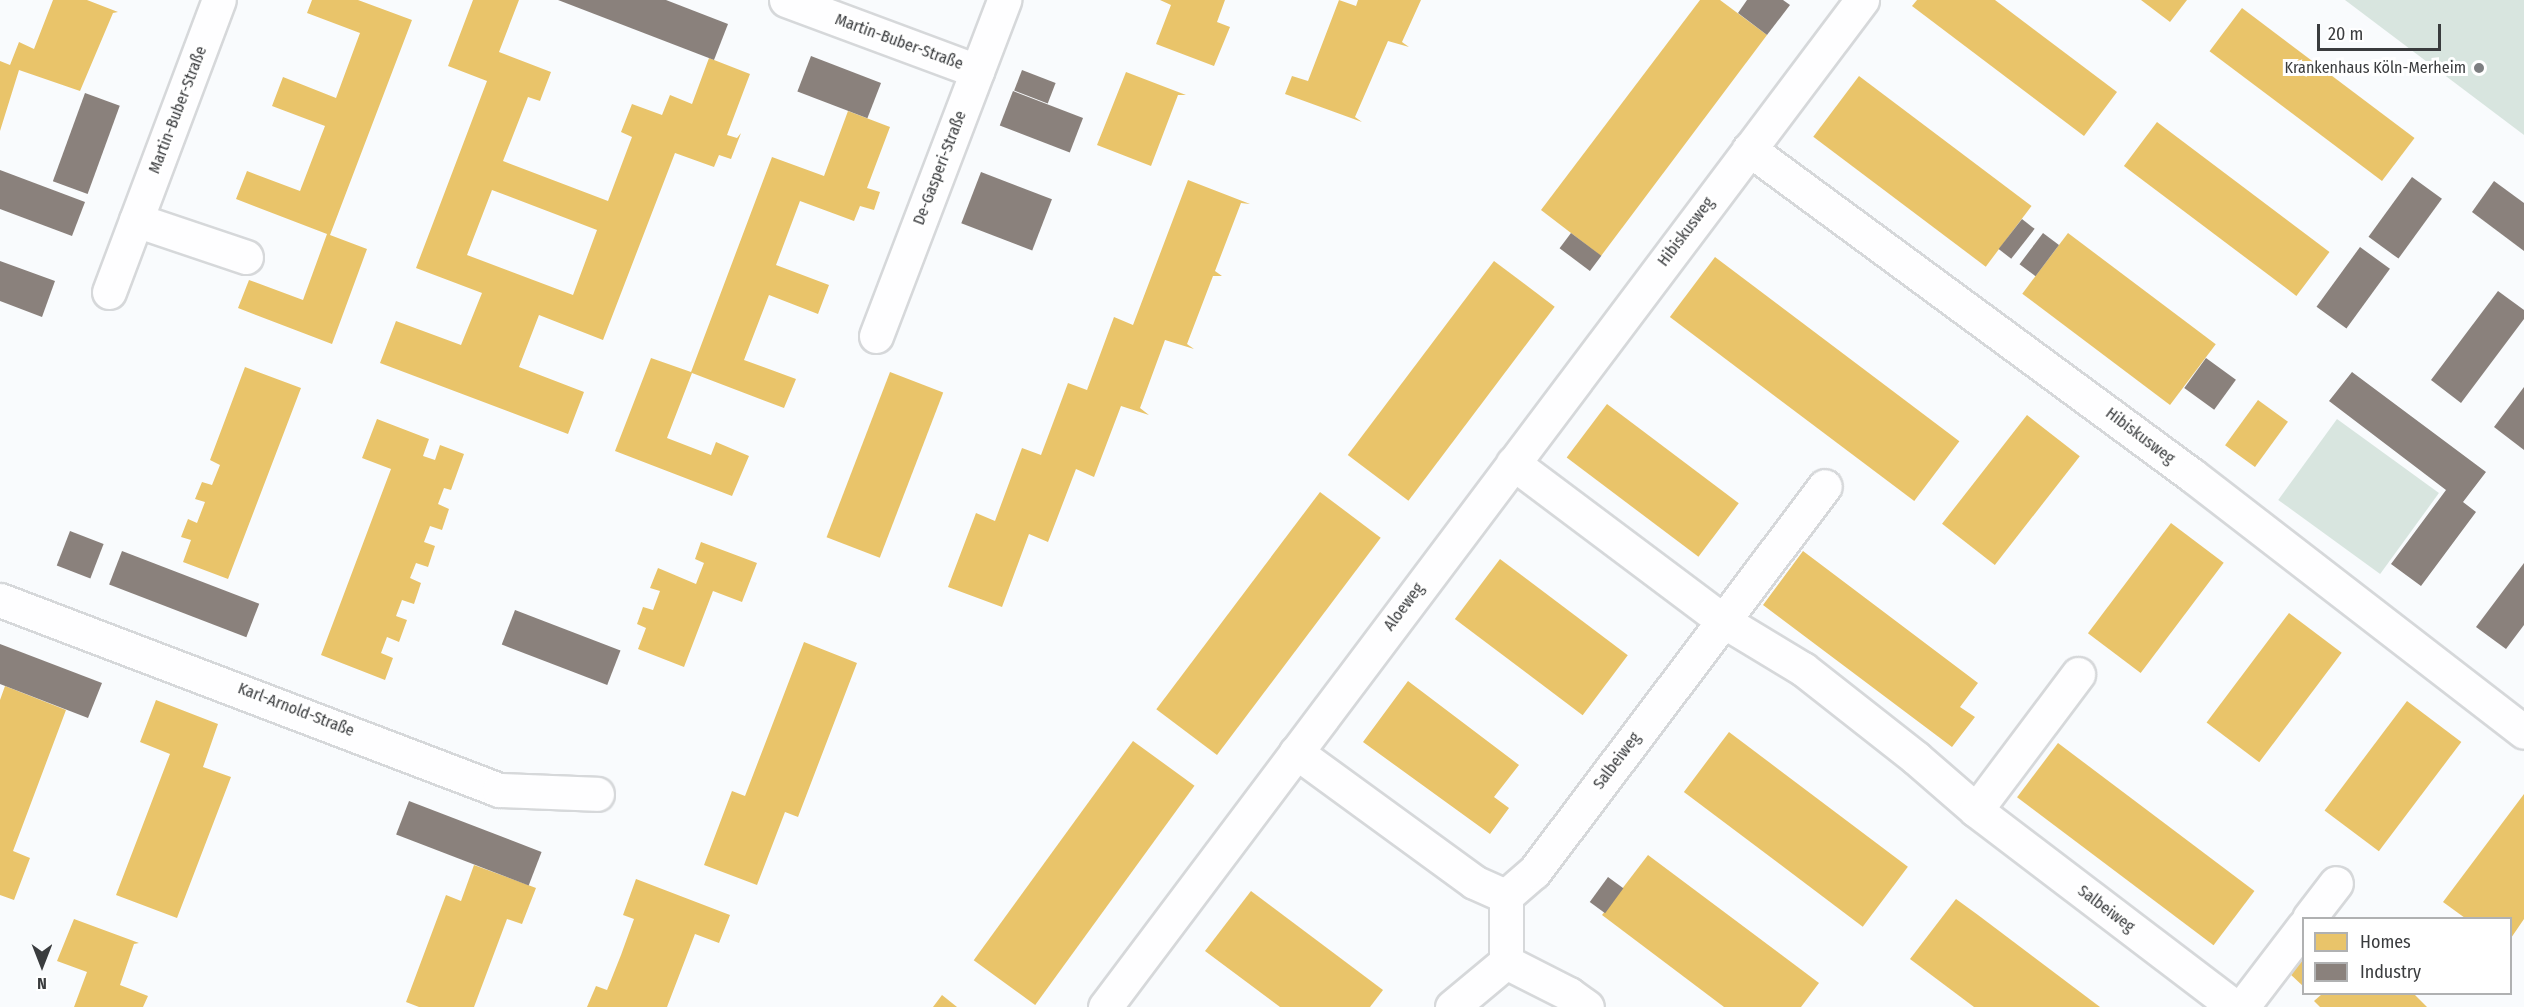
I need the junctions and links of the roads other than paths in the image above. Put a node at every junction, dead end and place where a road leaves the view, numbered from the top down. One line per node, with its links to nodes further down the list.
1 (219, 0): 7 (street, Martin-Buber-Straße)
2 (786, 0): 5 (street, Martin-Buber-Straße)
3 (1004, 0): 5 (street, De-Gasperi-Straße)
4 (1862, 0): 6 (street, Hibiskusweg)
5 (977, 71): 11 (street, De-Gasperi-Straße)
6 (1749, 149): 10 (street, Hibiskusweg); 17 (street, Hibiskusweg)
7 (136, 219): 8 (street); 9 (street, Martin-Buber-Straße)
8 (246, 257)
9 (109, 292)
10 (1623, 315): 12 (street, Aloeweg)
11 (876, 336)
12 (1513, 463): 15 (street); 18 (street, Aloeweg)
13 (1825, 486): 15 (street, Salbeiweg)
14 (0, 600): 19 (street, Karl-Arnold-Straße)
15 (1725, 622): 20 (street, Salbeiweg); 22 (street, Salbeiweg)
16 (2078, 674): 20 (street)
17 (2524, 732)
18 (1296, 752): 22 (street); 26 (street, Aloeweg)
19 (597, 794)
20 (1976, 810): 29 (street, Salbeiweg)
21 (2336, 883): 23 (street)
22 (1506, 896): 25 (street)
23 (2310, 917)
24 (2302, 929): 30 (street)
25 (1506, 962): 27 (street); 28 (street)
26 (1105, 1007)
27 (1452, 1007)
28 (1587, 1007)
29 (2235, 1007)
30 (2242, 1007)

